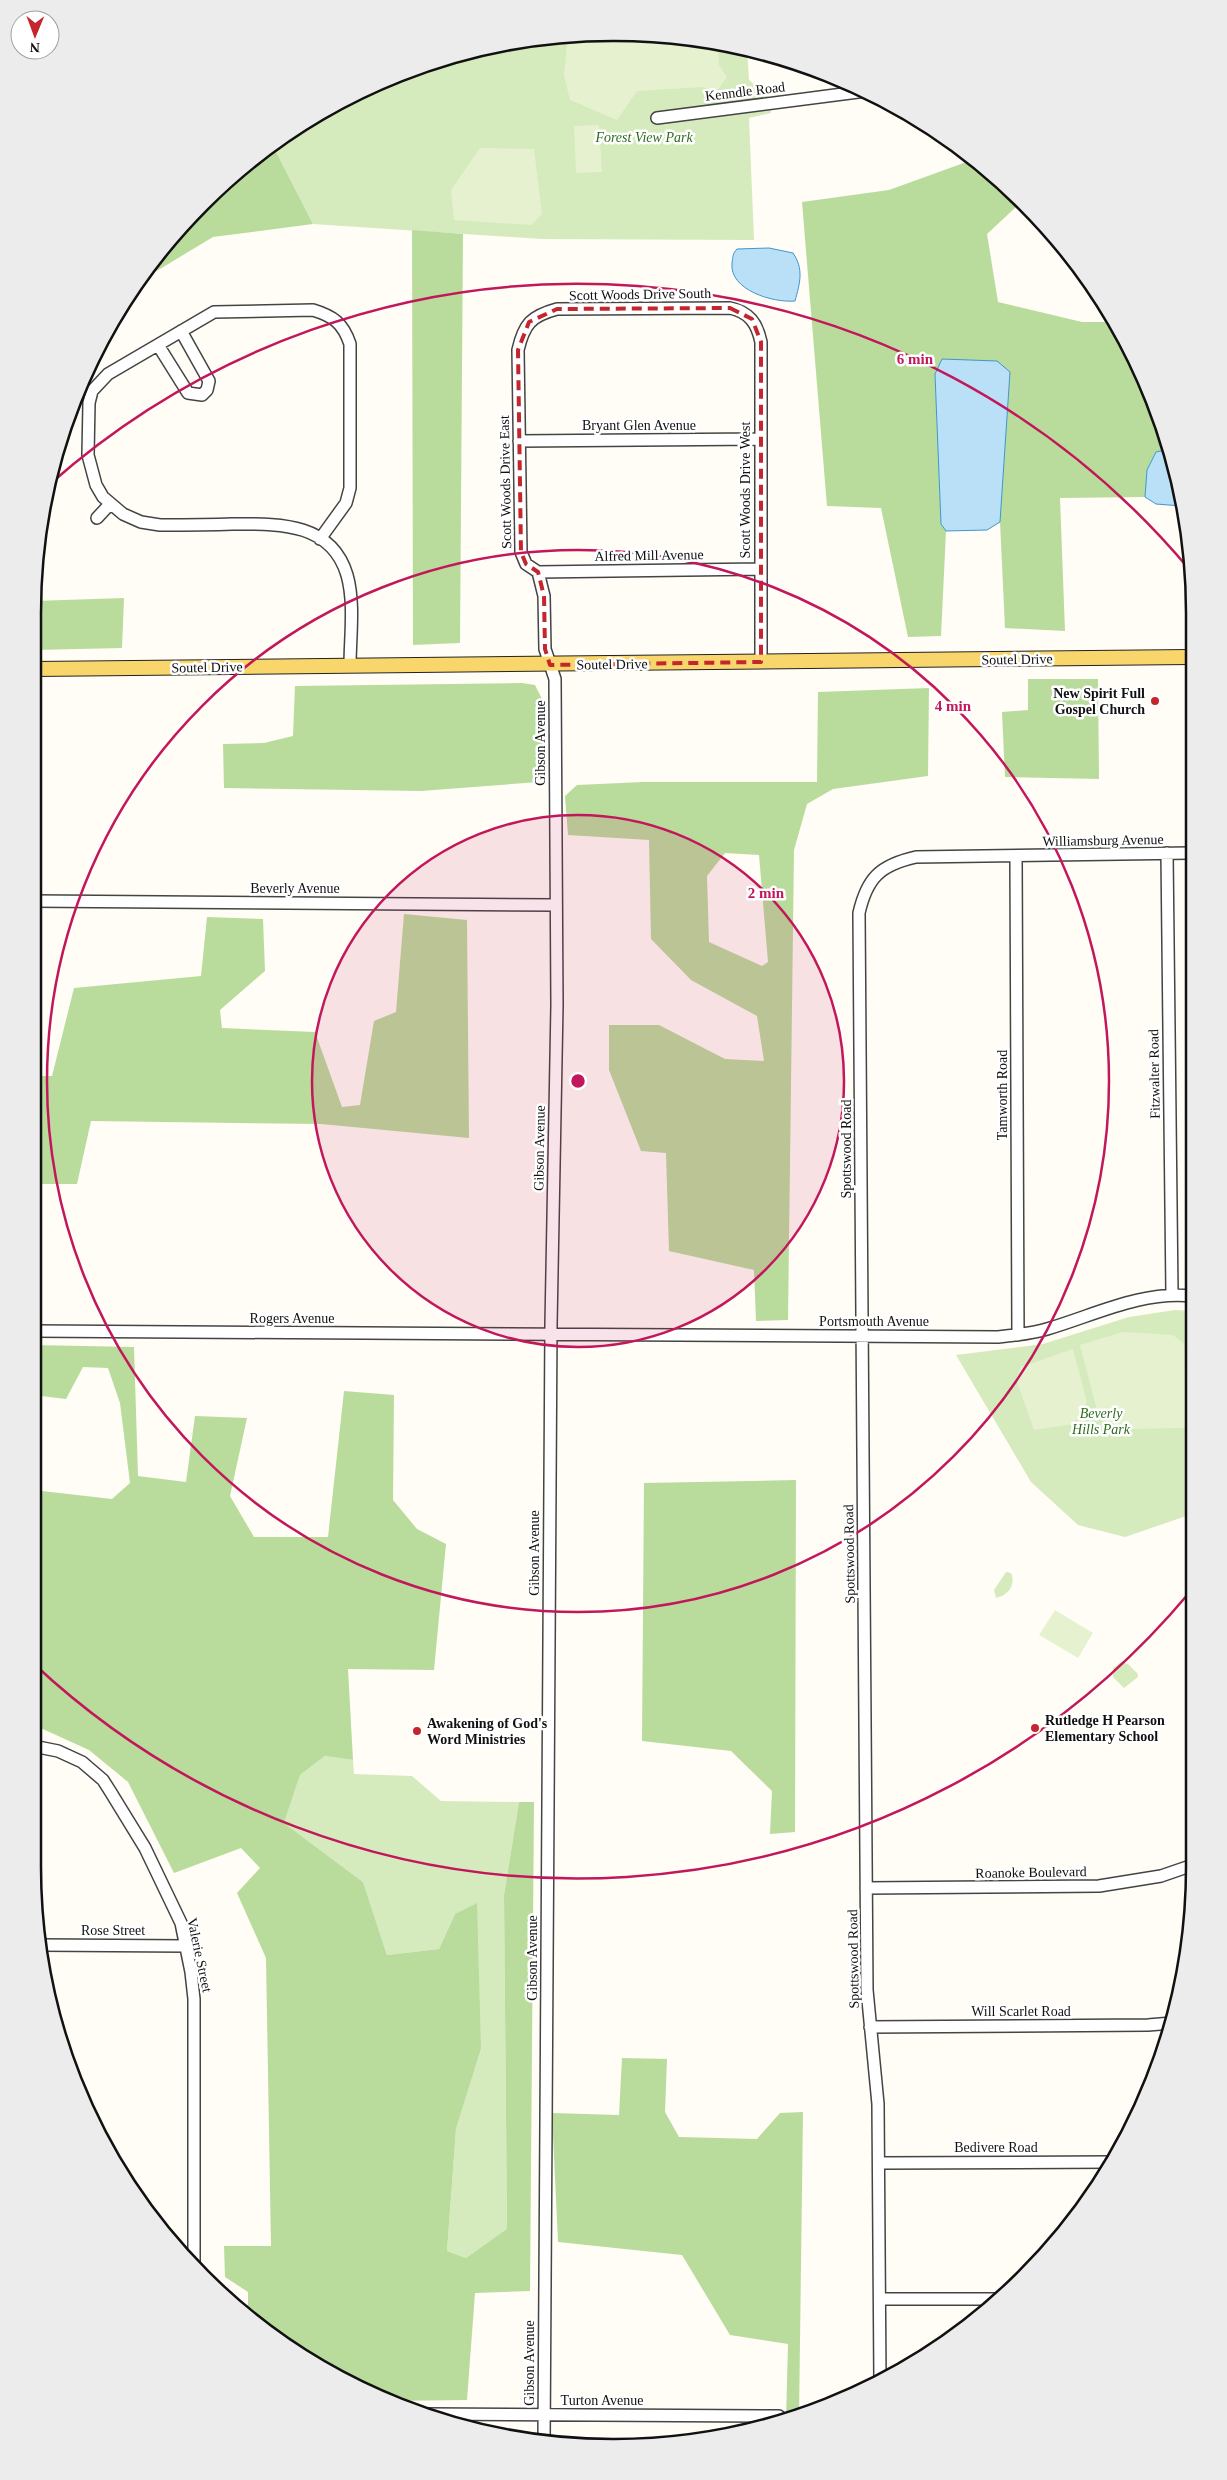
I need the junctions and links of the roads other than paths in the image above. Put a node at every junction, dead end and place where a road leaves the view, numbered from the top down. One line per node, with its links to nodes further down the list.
1 (851, 93): 2 (street, Kenndle Road)
2 (657, 118)
3 (752, 319): 4 (street, Scott Woods Drive South); 7 (street, Scott Woods Drive West)
4 (529, 322): 8 (street, Scott Woods Drive East)
5 (181, 331): 6 (street); 6 (street); 11 (street)
6 (158, 345): 9 (street)
7 (760, 439): 8 (street, Bryant Glen Avenue); 12 (street, Scott Woods Drive West)
8 (519, 441): 13 (street, Scott Woods Drive East)
9 (110, 504): 10 (street); 11 (street)
10 (97, 518)
11 (320, 539): 17 (street)
12 (760, 569): 13 (street, Alfred Mill Avenue); 15 (street, Scott Woods Drive West)
13 (538, 572): 16 (street, Scott Woods Drive East)
14 (1186, 657): 15 (main road, Soutel Drive)
15 (761, 662): 16 (main road, Soutel Drive)
16 (550, 665): 17 (main road, Soutel Drive); 23 (street, Gibson Avenue)
17 (350, 666): 18 (main road, Soutel Drive)
18 (41, 669)
19 (1167, 853): 20 (street, Williamsburg Avenue); 21 (street, Williamsburg Avenue); 24 (street, Fitzwalter Road)
20 (1186, 853)
21 (1016, 856): 28 (street, Tamworth Road); 29 (street, Spottswood Road)
22 (41, 901): 23 (street, Beverly Avenue)
23 (556, 905): 27 (street, Gibson Avenue)
24 (1172, 1294): 25 (street, Portsmouth Avenue); 28 (street, Portsmouth Avenue)
25 (1186, 1295)
26 (41, 1331): 27 (street, Rogers Avenue)
27 (551, 1334): 29 (street, Portsmouth Avenue); 44 (street, Gibson Avenue)
28 (1018, 1335): 29 (street, Portsmouth Avenue)
29 (862, 1336): 32 (street, Spottswood Road)
30 (41, 1748): 34 (street, Valerie Street)
31 (1186, 1867): 32 (street, Roanoke Boulevard)
32 (866, 1888): 36 (street, Spottswood Road)
33 (47, 1945): 34 (street, Rose Street)
34 (186, 1946): 39 (street, Valerie Street)
35 (1163, 2024): 36 (street, Will Scarlet Road)
36 (870, 2027): 38 (street, Spottswood Road)
37 (1103, 2162): 38 (street, Bedivere Road)
38 (880, 2163): 41 (street, Spottswood Road)
39 (194, 2255)
40 (990, 2298): 41 (street)
41 (880, 2299): 42 (street, Spottswood Road)
42 (880, 2373)
43 (450, 2414): 44 (street, Turton Avenue)
44 (544, 2415): 45 (street, Turton Avenue); 46 (street, Gibson Avenue)
45 (772, 2416)
46 (544, 2435)

